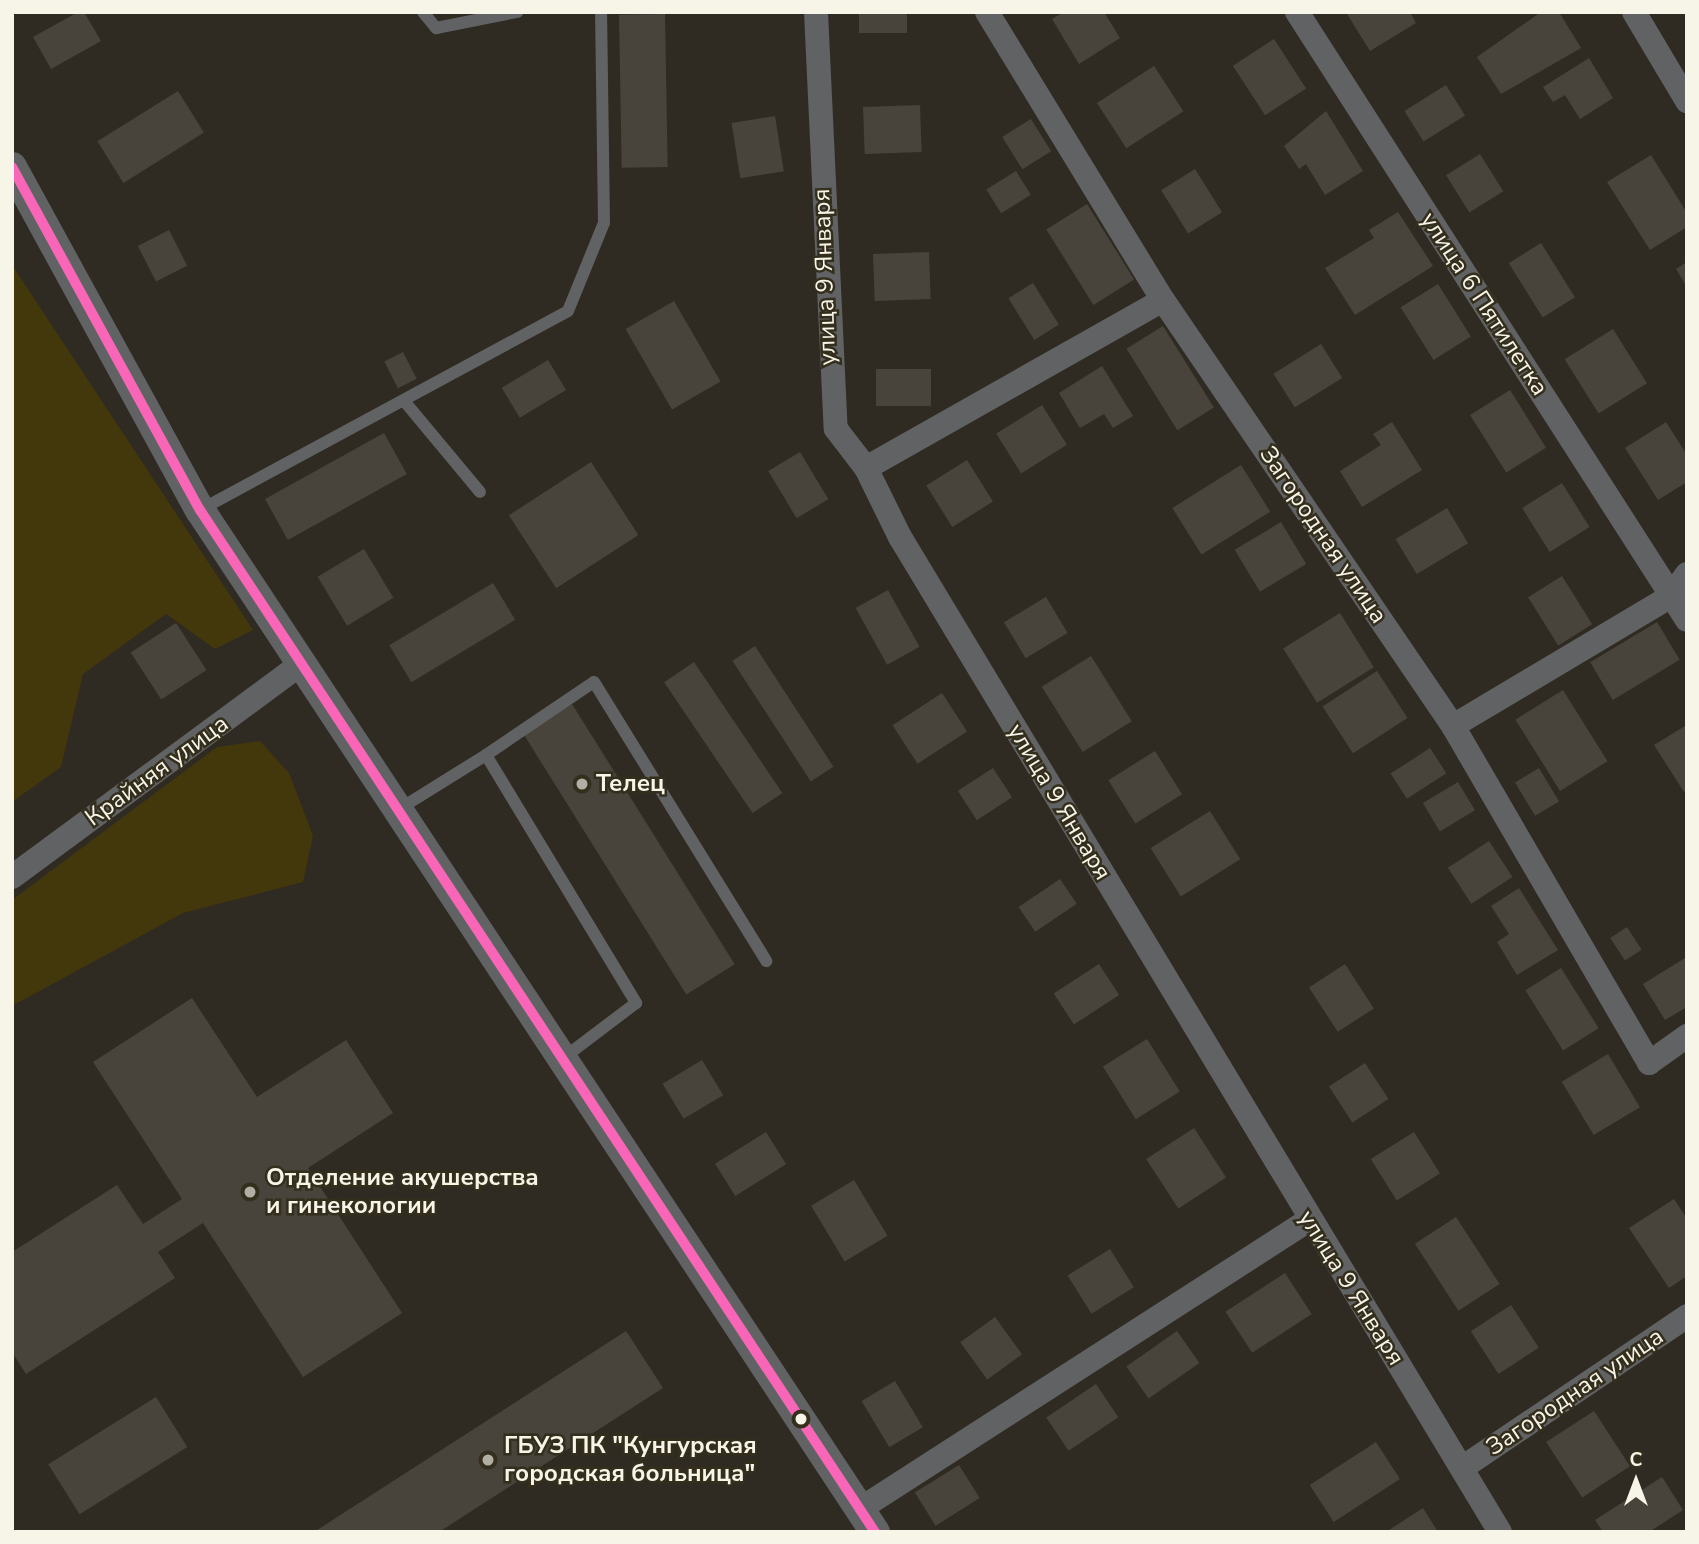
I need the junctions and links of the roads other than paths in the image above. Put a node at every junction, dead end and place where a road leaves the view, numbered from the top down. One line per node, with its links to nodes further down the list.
1 (423, 12): 2 (lane)
2 (517, 12)
3 (601, 12): 11 (lane)
4 (816, 12): 12 (street, улица 9 Января)
5 (987, 12): 10 (street, Загородная улица)
6 (1297, 12): 16 (street, улица 6 Пятилетка)
7 (1634, 12): 8 (street)
8 (1687, 101)
9 (12, 167): 14 (street)
10 (1163, 300): 12 (street); 19 (street, Загородная улица)
11 (405, 402): 13 (lane); 14 (lane)
12 (866, 468): 26 (street, улица 9 Января)
13 (480, 492)
14 (200, 510): 18 (street)
15 (1687, 574): 16 (street)
16 (1671, 596): 17 (street, улица 6 Пятилетка); 19 (street)
17 (1687, 620)
18 (301, 664): 21 (street); 22 (street, Крайняя улица)
19 (1453, 726): 24 (street, Загородная улица)
20 (486, 755): 21 (lane); 23 (lane); 25 (lane)
21 (395, 812): 25 (street)
22 (12, 877)
23 (766, 961)
24 (1687, 1036)
25 (559, 1062): 29 (street)
26 (1309, 1220): 28 (street, улица 9 Января); 29 (street)
27 (1687, 1316): 28 (street, Загородная улица)
28 (1462, 1468): 30 (street, улица 9 Января)
29 (868, 1520)
30 (1500, 1532)

